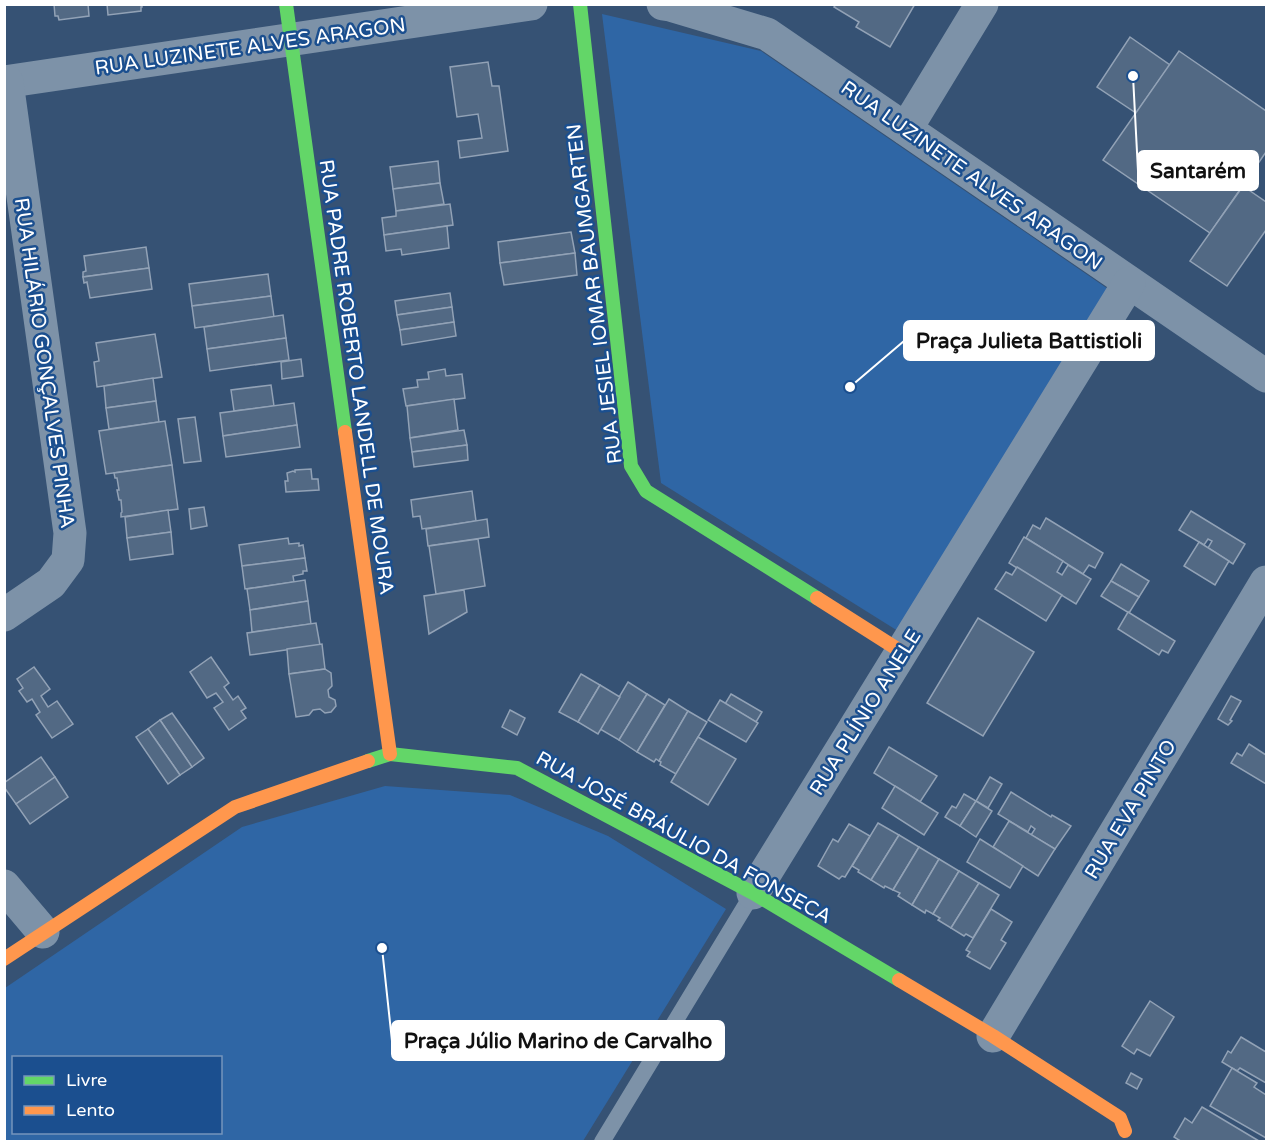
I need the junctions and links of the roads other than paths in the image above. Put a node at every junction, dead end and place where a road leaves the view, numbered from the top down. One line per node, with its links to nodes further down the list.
1 (286, 4): 6 (street, RUA PADRE ROBERTO LANDELL DE MOURA)
2 (531, 4): 6 (street, RUA LUZINETE ALVES ARAGON)
3 (580, 4): 13 (street, RUA JESIEL IOMAR BAUMGARTEN)
4 (663, 4): 8 (street, RUA LUZINETE ALVES ARAGON)
5 (982, 4): 8 (street)
6 (291, 40): 7 (street, RUA LUZINETE ALVES ARAGON); 14 (street, RUA PADRE ROBERTO LANDELL DE MOURA)
7 (6, 82): 12 (street, RUA HILÁRIO GONÇALVES PINHA)
8 (906, 129): 9 (street, RUA LUZINETE ALVES ARAGON)
9 (1129, 283): 10 (street, RUA LUZINETE ALVES ARAGON); 13 (street, RUA PLÍNIO ANELE)
10 (1266, 376)
11 (1266, 582): 19 (street, RUA EVA PINTO)
12 (4, 615)
13 (902, 652): 16 (street, RUA PLÍNIO ANELE)
14 (390, 754): 16 (street, RUA JOSÉ BRÁULIO DA FONSECA); 17 (street, RUA JOSÉ BRÁULIO DA FONSECA)
15 (4, 886): 17 (street)
16 (753, 893): 19 (street, RUA JOSÉ BRÁULIO DA FONSECA); 21 (lane, RUA PLÍNIO ANELE)
17 (44, 932): 18 (street, RUA JOSÉ BRÁULIO DA FONSECA)
18 (4, 959)
19 (993, 1036): 20 (street, RUA JOSÉ BRÁULIO DA FONSECA)
20 (1124, 1136)
21 (602, 1142)

